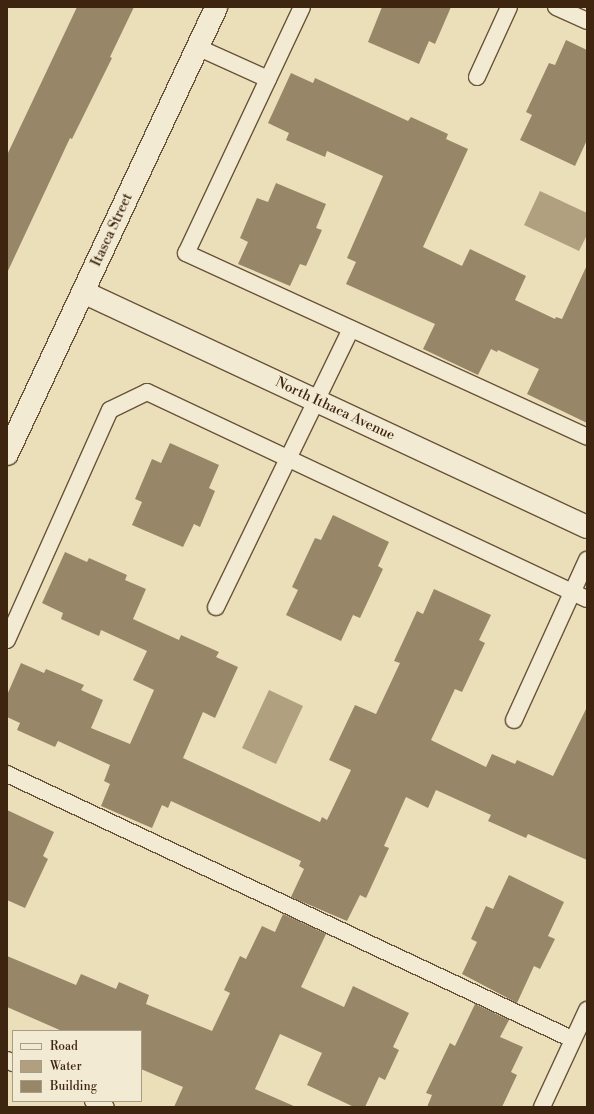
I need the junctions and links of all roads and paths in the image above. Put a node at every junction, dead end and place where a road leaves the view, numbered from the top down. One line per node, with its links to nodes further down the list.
1 (216, 7): 6 (street, Itasca Street)
2 (302, 7): 8 (lane)
3 (509, 7): 7 (lane)
4 (556, 7): 5 (lane)
5 (587, 21)
6 (198, 47): 8 (lane); 9 (street, Itasca Street)
7 (477, 77)
8 (268, 79): 10 (lane)
9 (83, 292): 11 (street, North Ithaca Avenue); 13 (street, Itasca Street)
10 (351, 329): 11 (lane); 12 (lane)
11 (317, 401): 14 (lane); 15 (street, North Ithaca Avenue)
12 (587, 437)
13 (7, 454)
14 (289, 458): 17 (lane); 19 (lane); 20 (lane)
15 (587, 527)
16 (587, 560): 17 (lane)
17 (572, 592): 18 (lane); 21 (lane)
18 (587, 599)
19 (216, 607)
20 (7, 640)
21 (514, 720)
22 (7, 774): 24 (lane)
23 (587, 1010): 24 (lane)
24 (572, 1039): 27 (lane)
25 (96, 1102): 26 (lane)
26 (106, 1107)
27 (542, 1107)

